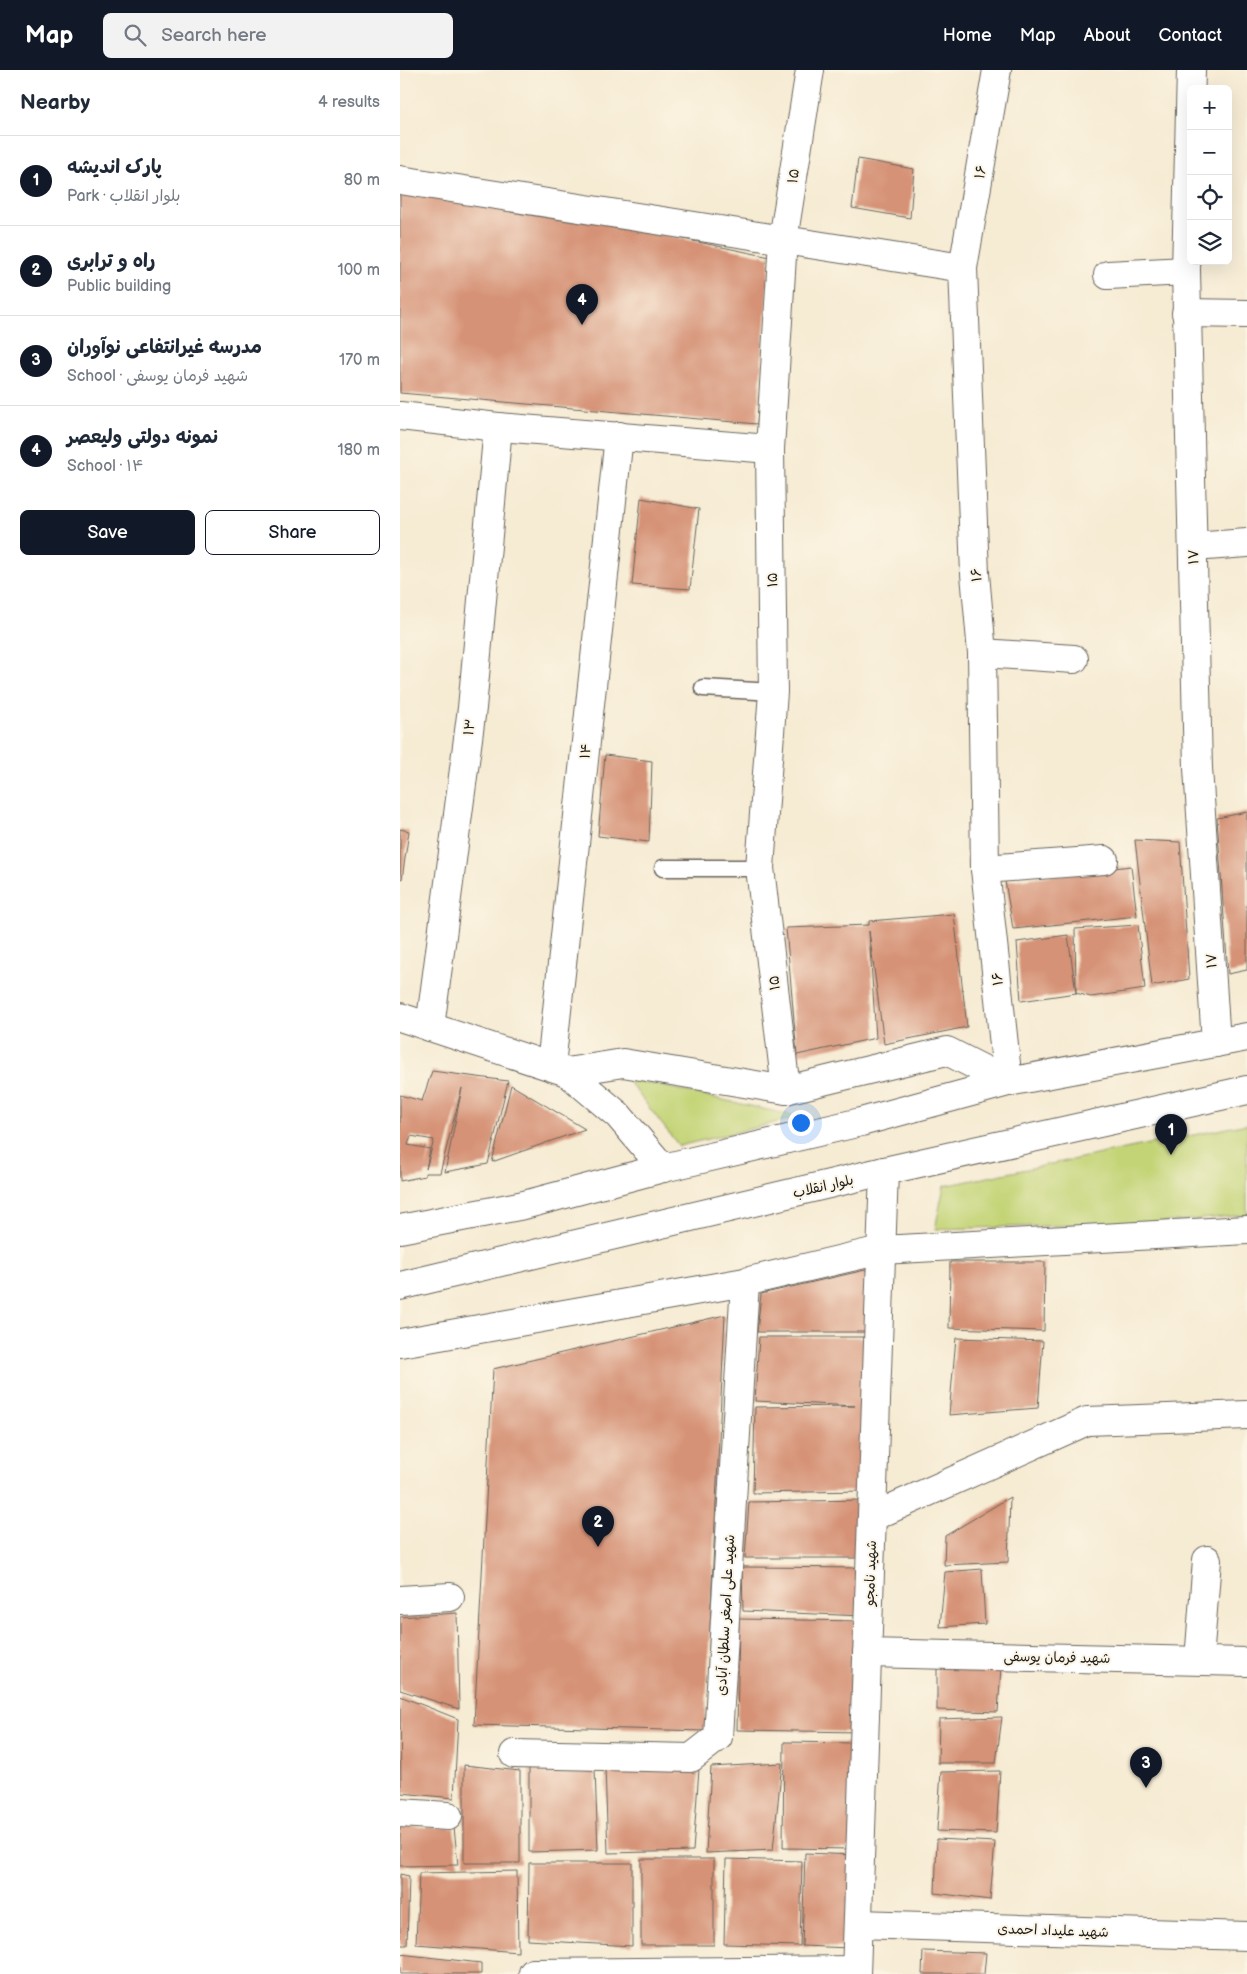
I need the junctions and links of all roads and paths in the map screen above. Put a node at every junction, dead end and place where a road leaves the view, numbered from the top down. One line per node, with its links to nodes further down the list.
1 (810, 70): 5 (street, ۱۵)
2 (997, 70): 6 (street, ۱۶)
3 (1191, 70): 7 (street, ۱۷)
4 (400, 180): 5 (street)
5 (783, 240): 6 (street); 14 (street, ۱۵)
6 (963, 268): 17 (street, ۱۶)
7 (1186, 271): 8 (street); 9 (street, ۱۷)
8 (1108, 275)
9 (1186, 312): 10 (street); 16 (street, ۱۷)
10 (1247, 314)
11 (400, 416): 12 (street)
12 (498, 427): 13 (street); 26 (street, ۱۳)
13 (619, 436): 14 (street); 29 (street, ۱۴)
14 (770, 449): 20 (street, ۱۵)
15 (1247, 543): 16 (street)
16 (1193, 546): 28 (street, ۱۷)
17 (982, 653): 18 (street); 24 (street, ۱۶)
18 (1074, 659)
19 (703, 688): 20 (lane)
20 (774, 692): 23 (street, ۱۵)
21 (1104, 860): 24 (street)
22 (663, 868): 23 (lane)
23 (760, 868): 31 (street, ۱۵)
24 (985, 869): 30 (street, ۱۶)
25 (400, 1017): 26 (street)
26 (430, 1027): 29 (street)
27 (1247, 1037): 28 (street)
28 (1216, 1043): 30 (street)
29 (559, 1069): 31 (street); 33 (street)
30 (1008, 1082): 31 (street); 33 (street)
31 (786, 1090)
32 (1247, 1090): 34 (street, بلوار انقلاب)
33 (663, 1168): 35 (street)
34 (884, 1171): 37 (street, شهید نامجو); 39 (street, بلوار انقلاب)
35 (400, 1229)
36 (1247, 1230): 37 (street)
37 (881, 1250): 38 (street); 42 (street, شهید نامجو)
38 (745, 1282): 40 (street); 49 (street, شهید علی اصغر سلطان آبادی)
39 (400, 1286)
40 (400, 1343)
41 (1247, 1414): 42 (street)
42 (872, 1517): 46 (street, شهید نامجو)
43 (1207, 1560): 47 (street)
44 (450, 1597): 45 (street)
45 (400, 1600)
46 (867, 1653): 47 (street, شهید فرمان یوسفی); 52 (street, شهید نامجو)
47 (1199, 1660): 48 (street, شهید فرمان یوسفی)
48 (1247, 1662)
49 (514, 1754)
50 (400, 1813): 51 (street)
51 (448, 1816)
52 (858, 1924): 53 (street, شهید علیداد احمدی); 54 (street, شهید نامجو)
53 (1247, 1936)
54 (856, 1972): 55 (street)
55 (533, 1973)

